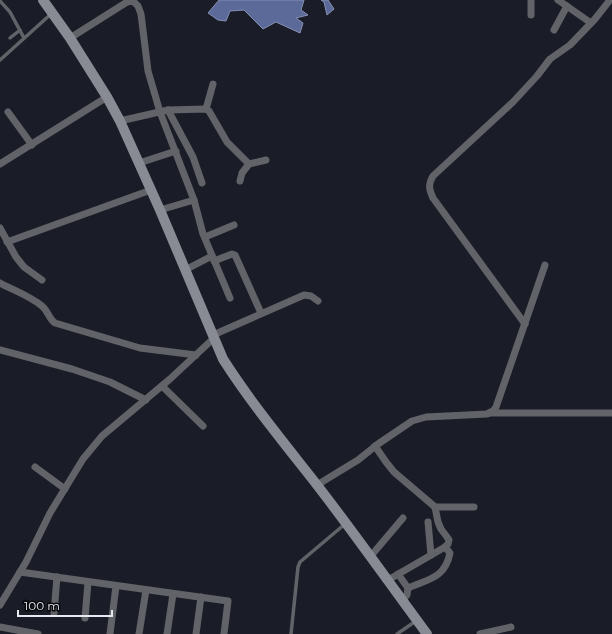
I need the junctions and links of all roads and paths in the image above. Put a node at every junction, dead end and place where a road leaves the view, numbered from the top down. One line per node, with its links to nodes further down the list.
1 (0, 0): 9 (lane)
2 (43, 0): 6 (main road)
3 (531, 0): 7 (street)
4 (610, 0): 8 (street)
5 (564, 2): 8 (street); 10 (street)
6 (52, 13): 12 (lane); 13 (main road)
7 (531, 15)
8 (591, 23): 45 (street)
9 (20, 30): 11 (lane); 12 (lane)
10 (554, 30)
11 (10, 38)
12 (24, 38): 14 (lane)
13 (70, 38): 16 (main road); 20 (street)
14 (0, 60)
15 (213, 84): 17 (street)
16 (107, 97): 21 (main road); 22 (street)
17 (206, 108): 18 (street); 27 (street)
18 (168, 110): 20 (street); 29 (street)
19 (8, 112): 22 (street)
20 (160, 112): 21 (street); 23 (street)
21 (120, 121): 26 (main road)
22 (32, 144): 25 (street)
23 (176, 151): 26 (street); 31 (street)
24 (266, 160): 27 (street)
25 (0, 164)
26 (139, 164): 30 (main road)
27 (249, 164): 28 (street)
28 (240, 182)
29 (202, 183)
30 (150, 190): 32 (main road); 36 (street)
31 (194, 200): 32 (street); 35 (street)
32 (160, 210): 39 (main road)
33 (234, 225): 35 (street)
34 (0, 228): 36 (street)
35 (205, 237): 37 (street)
36 (8, 242): 40 (street)
37 (213, 258): 39 (street); 42 (street); 44 (street)
38 (545, 265): 45 (street)
39 (185, 270): 46 (main road)
40 (42, 280)
41 (0, 283): 48 (street)
42 (230, 298)
43 (318, 301): 44 (street)
44 (261, 314): 46 (street)
45 (525, 324): 51 (street)
46 (214, 336): 48 (street); 56 (main road)
47 (0, 350): 50 (street)
48 (196, 355): 49 (street)
49 (162, 386): 50 (street); 53 (street)
50 (146, 400): 57 (street)
51 (490, 413): 52 (street); 54 (street)
52 (612, 413)
53 (203, 426)
54 (376, 446): 56 (street); 58 (street)
55 (35, 467): 57 (street)
56 (317, 485): 62 (main road)
57 (65, 489): 66 (street)
58 (436, 507): 59 (street); 63 (street)
59 (474, 507)
60 (403, 518): 65 (street)
61 (428, 522): 64 (street)
62 (346, 523): 65 (main road); 89 (lane)
63 (445, 547): 64 (street); 72 (street)
64 (432, 555): 67 (street)
65 (370, 556): 69 (main road)
66 (20, 572): 68 (street); 77 (street)
67 (398, 574): 69 (street); 72 (street)
68 (57, 577): 70 (street); 78 (street)
69 (388, 580): 76 (main road)
70 (88, 582): 71 (street); 79 (street)
71 (116, 586): 73 (street); 84 (street)
72 (408, 588): 76 (street)
73 (146, 590): 74 (street); 85 (street)
74 (173, 594): 75 (street); 86 (street)
75 (201, 597): 87 (street); 88 (street)
76 (402, 600): 80 (main road)
77 (0, 605)
78 (54, 613)
79 (85, 618)
80 (417, 620): 90 (lane); 91 (main road)
81 (0, 627): 83 (street)
82 (511, 627): 92 (street)
83 (38, 634)
84 (110, 634)
85 (139, 634)
86 (167, 634)
87 (196, 634)
88 (224, 634)
89 (291, 634)
90 (397, 634)
91 (427, 634)
92 (480, 634)

